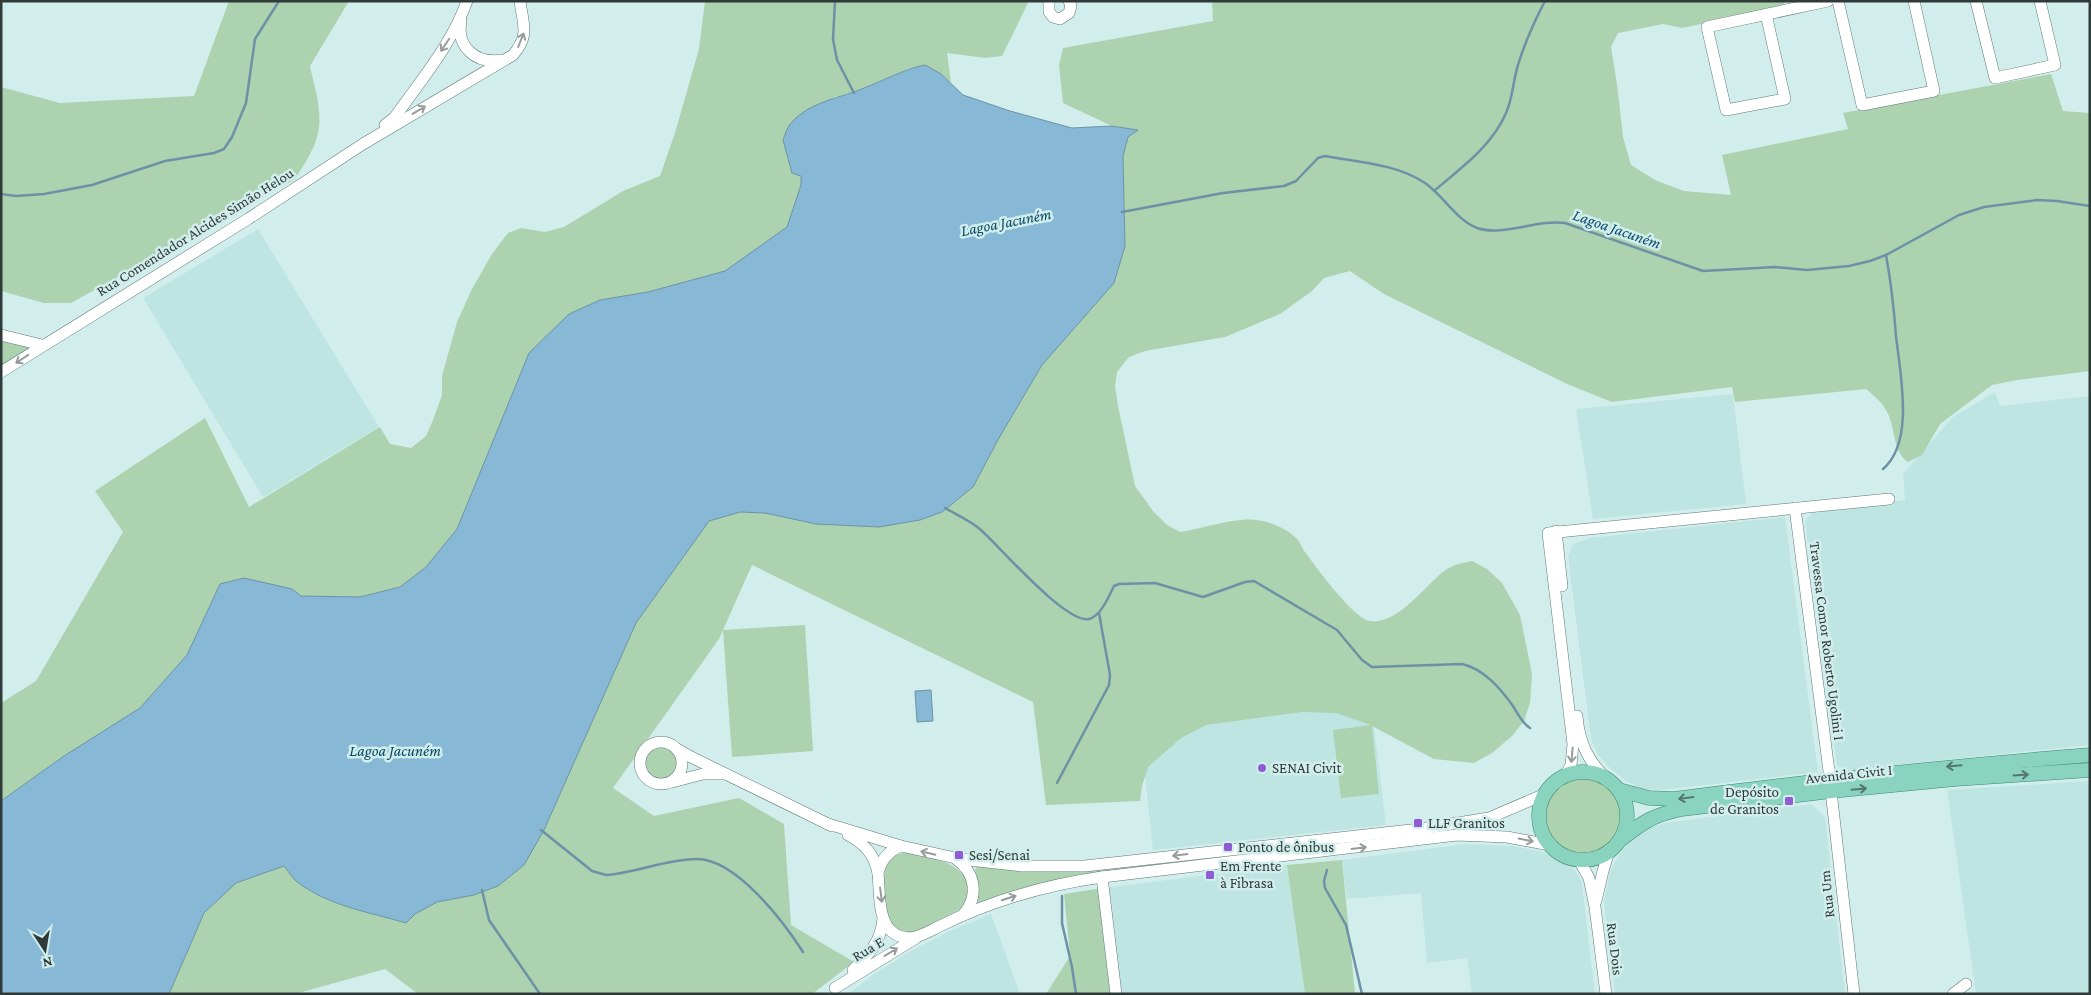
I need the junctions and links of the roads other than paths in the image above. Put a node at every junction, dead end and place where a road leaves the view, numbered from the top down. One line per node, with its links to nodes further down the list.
1 (466, 1): 14 (street, Rua Comendador Alcides Simão Helou)
2 (474, 1): 14 (street, Rua Comendador Alcides Simão Helou)
3 (510, 1): 12 (street)
4 (520, 1): 12 (street, Rua Comendador Alcides Simão Helou)
5 (1050, 1): 6 (street)
6 (1069, 1)
7 (1828, 1): 13 (street)
8 (1838, 1): 9 (street)
9 (1914, 1)
10 (1976, 1): 11 (street)
11 (2040, 1)
12 (522, 13): 15 (street, Rua Comendador Alcides Simão Helou, one-way to 12)
13 (1766, 14): 13 (street)
14 (461, 18): 15 (street, Rua Comendador Alcides Simão Helou); 16 (street, Rua Comendador Alcides Simão Helou, one-way to 16)
15 (502, 60): 16 (street, Rua Comendador Alcides Simão Helou, one-way to 15)
16 (363, 144): 18 (street, Rua Comendador Alcides Simão Helou)
17 (1, 335): 18 (street)
18 (42, 345): 19 (street, Rua Comendador Alcides Simão Helou, one-way to 19)
19 (1, 372)
20 (1889, 499): 21 (street)
21 (1795, 508): 22 (street); 30 (street, Travessa Comor Roberto Ugolini I)
22 (1552, 532): 27 (street, one-way to 27); 28 (street)
23 (677, 749): 26 (street); 29 (street); 29 (street)
24 (2090, 755): 30 (main road, Avenida Civit I, one-way to 30)
25 (2090, 770): 30 (main road, Avenida Civit I, one-way to 25)
26 (726, 774): 29 (street); 33 (street)
27 (1565, 776): 28 (main road); 32 (main road)
28 (1608, 780): 31 (main road)
29 (670, 782)
30 (1830, 785): 31 (main road, Avenida Civit I, one-way to 31); 34 (main road, Avenida Civit I); 50 (street, Rua Um)
31 (1619, 790): 34 (main road)
32 (1546, 794): 35 (main road); 38 (street, one-way to 38)
33 (825, 823): 36 (street); 40 (street)
34 (1620, 840): 37 (main road)
35 (1550, 845): 39 (main road); 41 (street, one-way to 35)
36 (901, 846): 38 (street, one-way to 36); 40 (street)
37 (1609, 851): 39 (main road); 42 (street, Rua Dois)
38 (956, 858): 43 (street)
39 (1579, 860): 42 (street, Rua Dois)
40 (878, 873): 44 (street, one-way to 44)
41 (1102, 877): 43 (street, one-way to 41); 48 (street)
42 (1595, 908): 49 (street, Rua Dois)
43 (963, 915): 45 (street)
44 (883, 919): 45 (street); 47 (street, Rua E)
45 (917, 937): 47 (street, Rua E, one-way to 45)
46 (1966, 984): 51 (street)
47 (831, 991)
48 (1116, 994)
49 (1606, 994)
50 (1854, 994)
51 (1953, 994)

